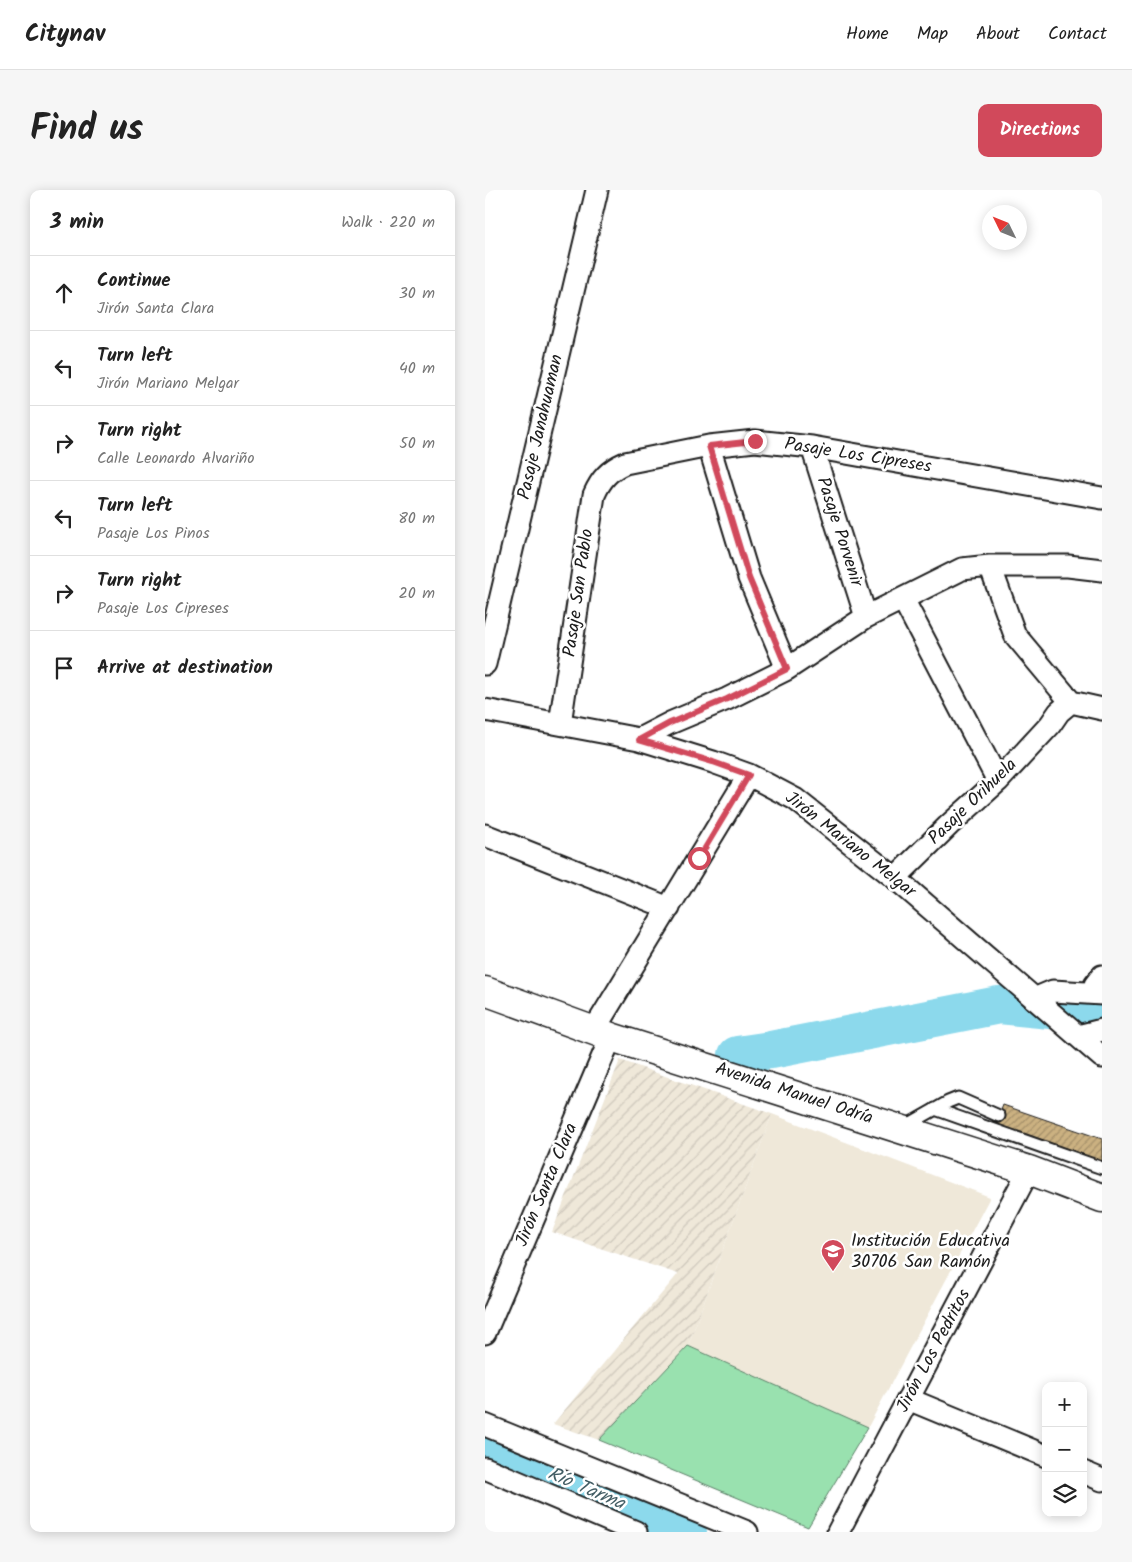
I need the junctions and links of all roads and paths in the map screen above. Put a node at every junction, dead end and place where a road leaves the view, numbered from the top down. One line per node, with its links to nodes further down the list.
1 (597, 190): 10 (street, Pasaje Janahuaman)
2 (709, 446): 3 (street, Pasaje Los Cipreses); 4 (street, Pasaje Los Cipreses); 11 (street)
3 (812, 447): 5 (street, Pasaje Los Cipreses); 9 (street, Pasaje Porvenir)
4 (614, 468): 15 (street, Pasaje San Pablo)
5 (1102, 498)
6 (990, 566): 7 (street); 8 (street); 12 (street)
7 (1102, 570)
8 (903, 599): 9 (street); 18 (street)
9 (866, 616): 11 (street)
10 (485, 664)
11 (787, 669): 16 (street)
12 (1071, 702): 13 (street); 18 (street, Pasaje Orihuela)
13 (1102, 709)
14 (485, 710): 15 (street, Jirón Mariano Melgar)
15 (560, 724): 16 (street, Jirón Mariano Melgar)
16 (639, 740): 17 (street, Jirón Mariano Melgar)
17 (749, 775): 20 (street, Jirón Mariano Melgar); 21 (street, Jirón Santa Clara)
18 (998, 781): 20 (street, Pasaje Orihuela)
19 (485, 835): 21 (street)
20 (895, 878): 24 (street, Jirón Mariano Melgar)
21 (669, 908): 26 (street, Jirón Santa Clara)
22 (1099, 988): 24 (street)
23 (485, 991): 26 (highway, Avenida Manuel Odría)
24 (1036, 1001): 27 (street, Jirón Mariano Melgar)
25 (1102, 1030): 27 (street)
26 (603, 1033): 31 (highway, Avenida Manuel Odría); 35 (street, Jirón Santa Clara)
27 (1078, 1036): 28 (street, Jirón Mariano Melgar)
28 (1102, 1057)
29 (935, 1109): 30 (lane); 31 (lane); 32 (lane)
30 (999, 1116)
31 (900, 1129): 33 (highway, Avenida Manuel Odría)
32 (1102, 1168)
33 (1029, 1170): 34 (highway, Avenida Manuel Odría); 36 (street, Jirón Los Pedritos)
34 (1102, 1198)
35 (485, 1333)
36 (908, 1399): 38 (street); 44 (street, Jirón Los Pedritos)
37 (485, 1425): 43 (street)
38 (1042, 1454)
39 (485, 1468): 42 (street)
40 (1087, 1474): 41 (street)
41 (1102, 1480)
42 (636, 1532)
43 (747, 1532)
44 (838, 1532)

